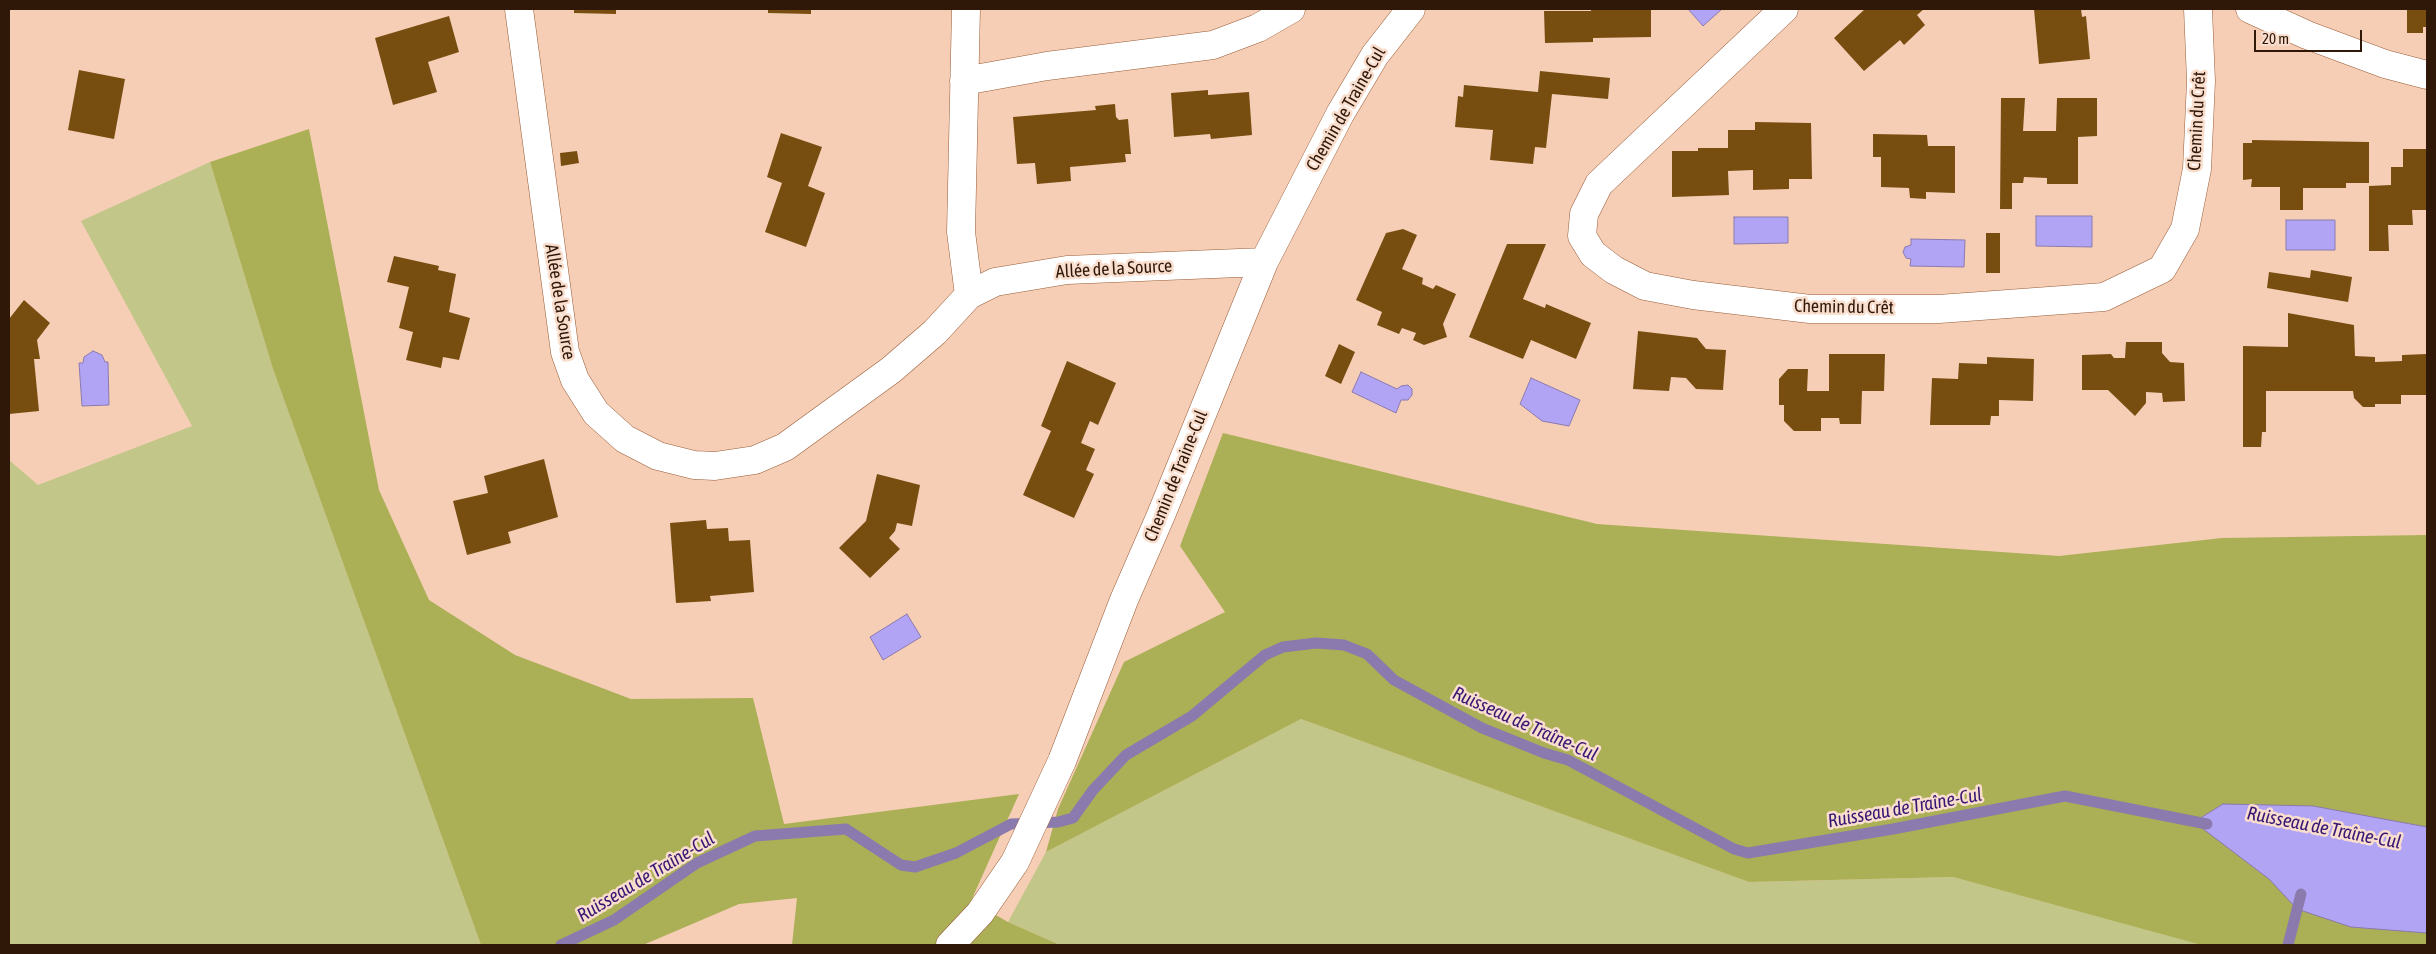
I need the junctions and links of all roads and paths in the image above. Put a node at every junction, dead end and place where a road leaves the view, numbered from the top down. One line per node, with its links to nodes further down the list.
1 (519, 9): 11 (street, Allée de la Source)
2 (966, 9): 9 (street)
3 (1291, 9): 9 (street)
4 (1411, 9): 10 (street, Chemin de Traine-Cul)
5 (1784, 9): 6 (street, Chemin du Crêt)
6 (2198, 9)
7 (2250, 9): 8 (street)
8 (2427, 75)
9 (964, 80): 11 (street)
10 (1264, 262): 11 (street, Allée de la Source); 12 (street, Chemin de Traine-Cul)
11 (969, 295)
12 (950, 945)

